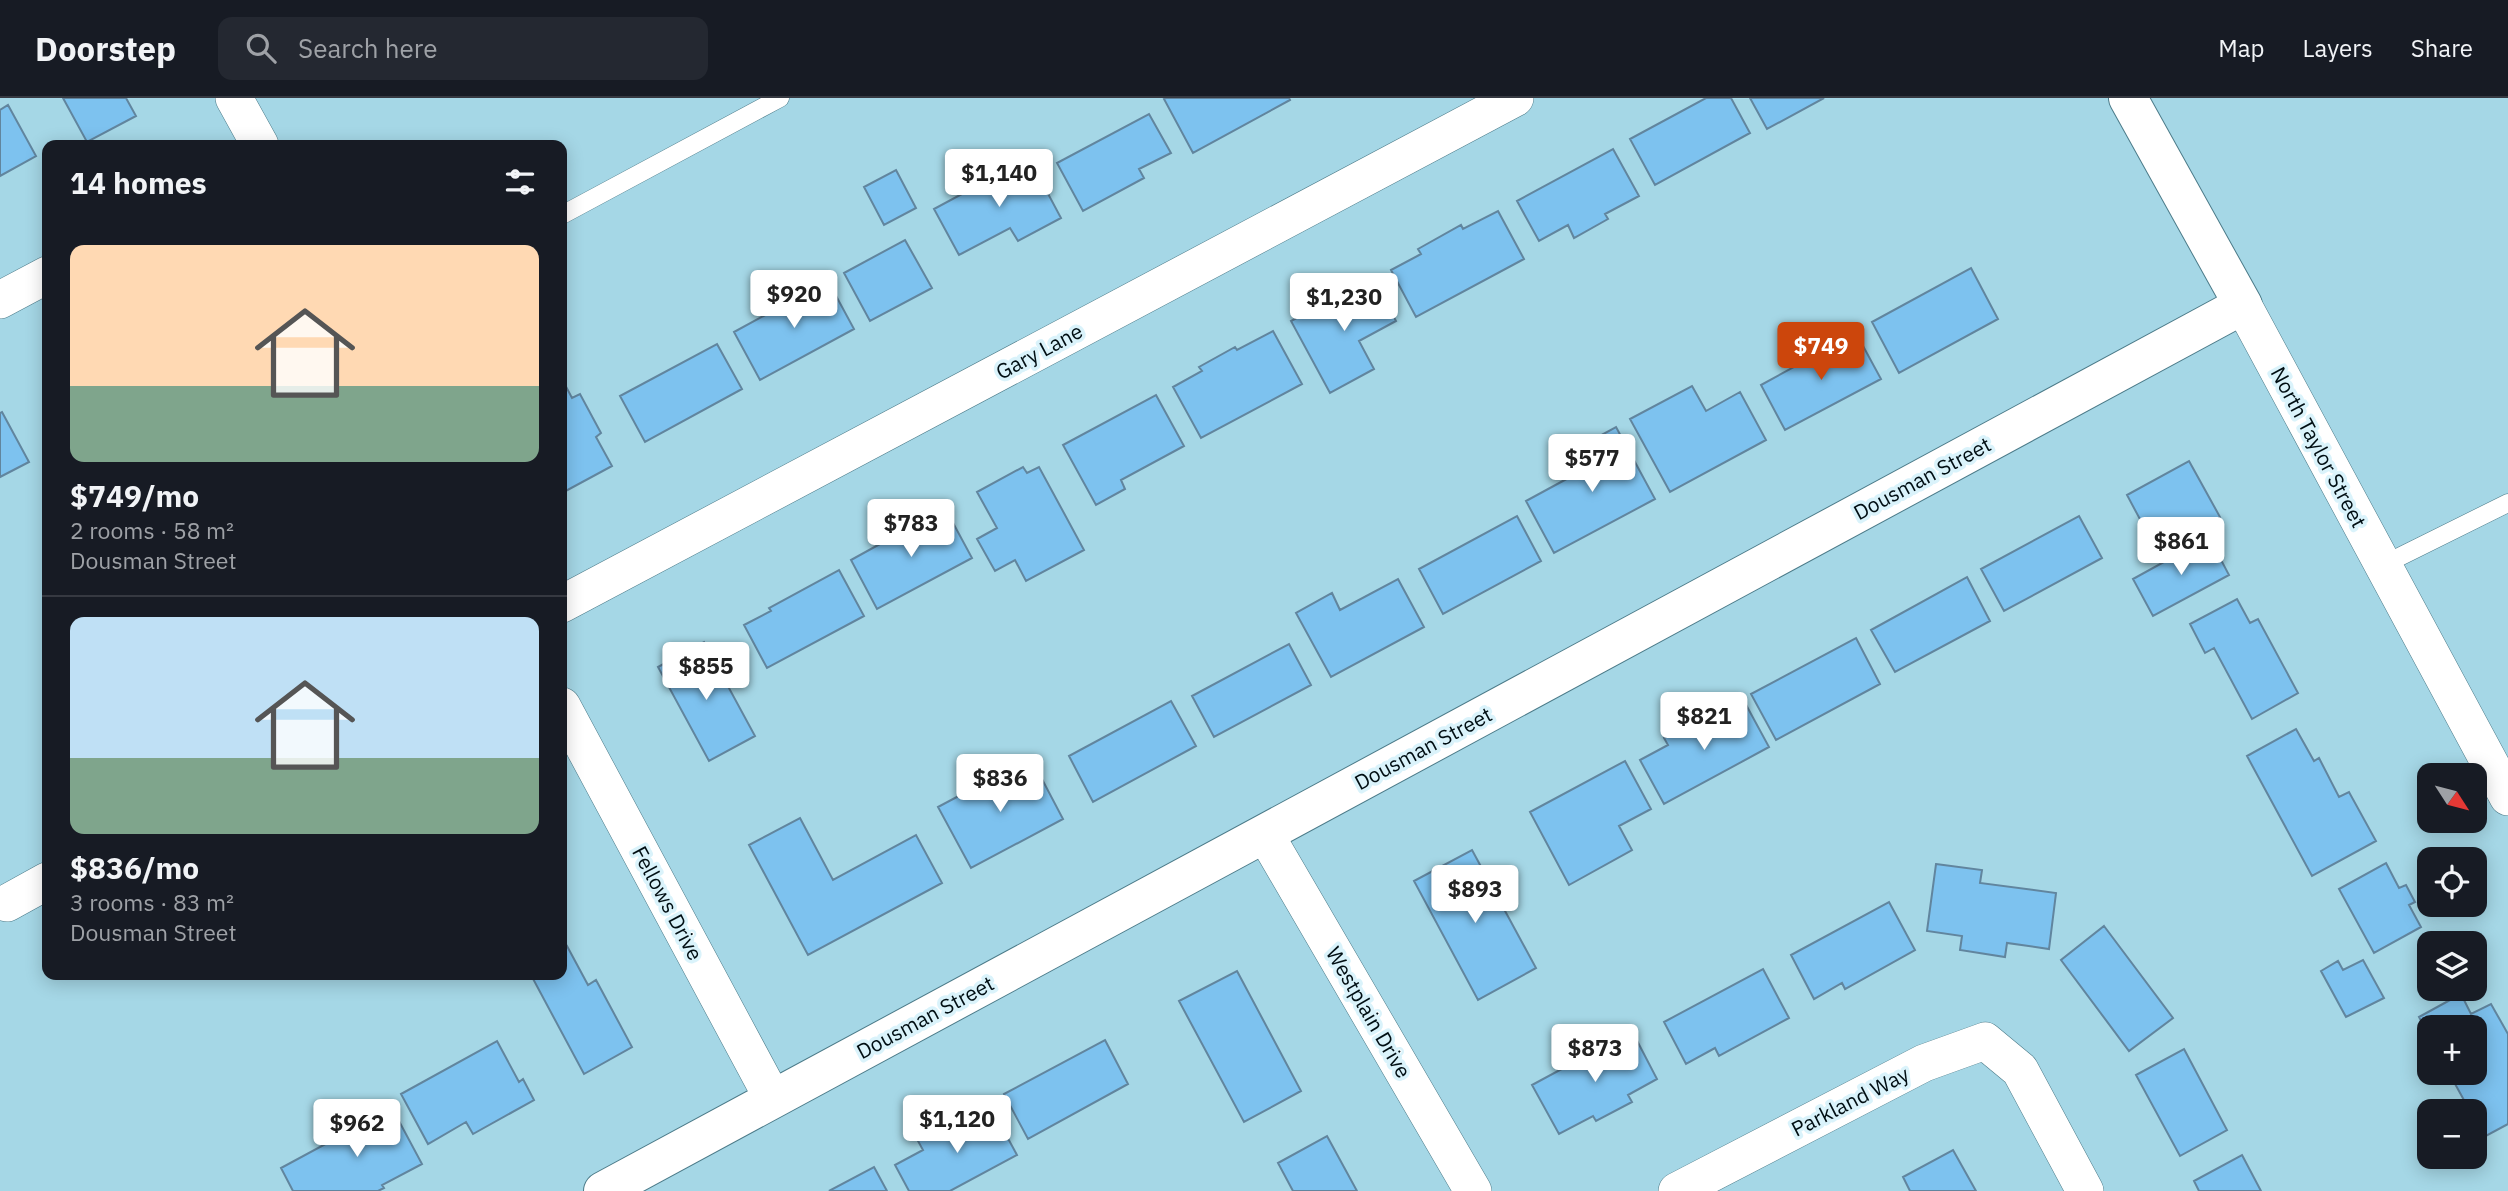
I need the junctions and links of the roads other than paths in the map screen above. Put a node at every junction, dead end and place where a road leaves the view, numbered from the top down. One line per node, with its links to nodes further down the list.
1 (234, 98): 5 (street)
2 (780, 98): 6 (lane)
3 (1515, 98): 12 (street, Gary Lane)
4 (2128, 98): 9 (street, North Taylor Street)
5 (257, 140)
6 (567, 212)
7 (42, 278): 8 (street)
8 (0, 300)
9 (2243, 305): 11 (street, North Taylor Street); 15 (street, Dousman Street)
10 (2508, 503): 11 (lane)
11 (2383, 565): 14 (street, North Taylor Street)
12 (567, 601)
13 (567, 715): 18 (street, Fellows Drive)
14 (2508, 797)
15 (1265, 834): 18 (street, Dousman Street); 20 (street, Westplain Drive)
16 (42, 884): 17 (street)
17 (7, 903)
18 (773, 1099): 19 (street, Dousman Street)
19 (603, 1191)
20 (1473, 1191)
21 (1677, 1191): 22 (street, Parkland Way)
22 (2085, 1191)

